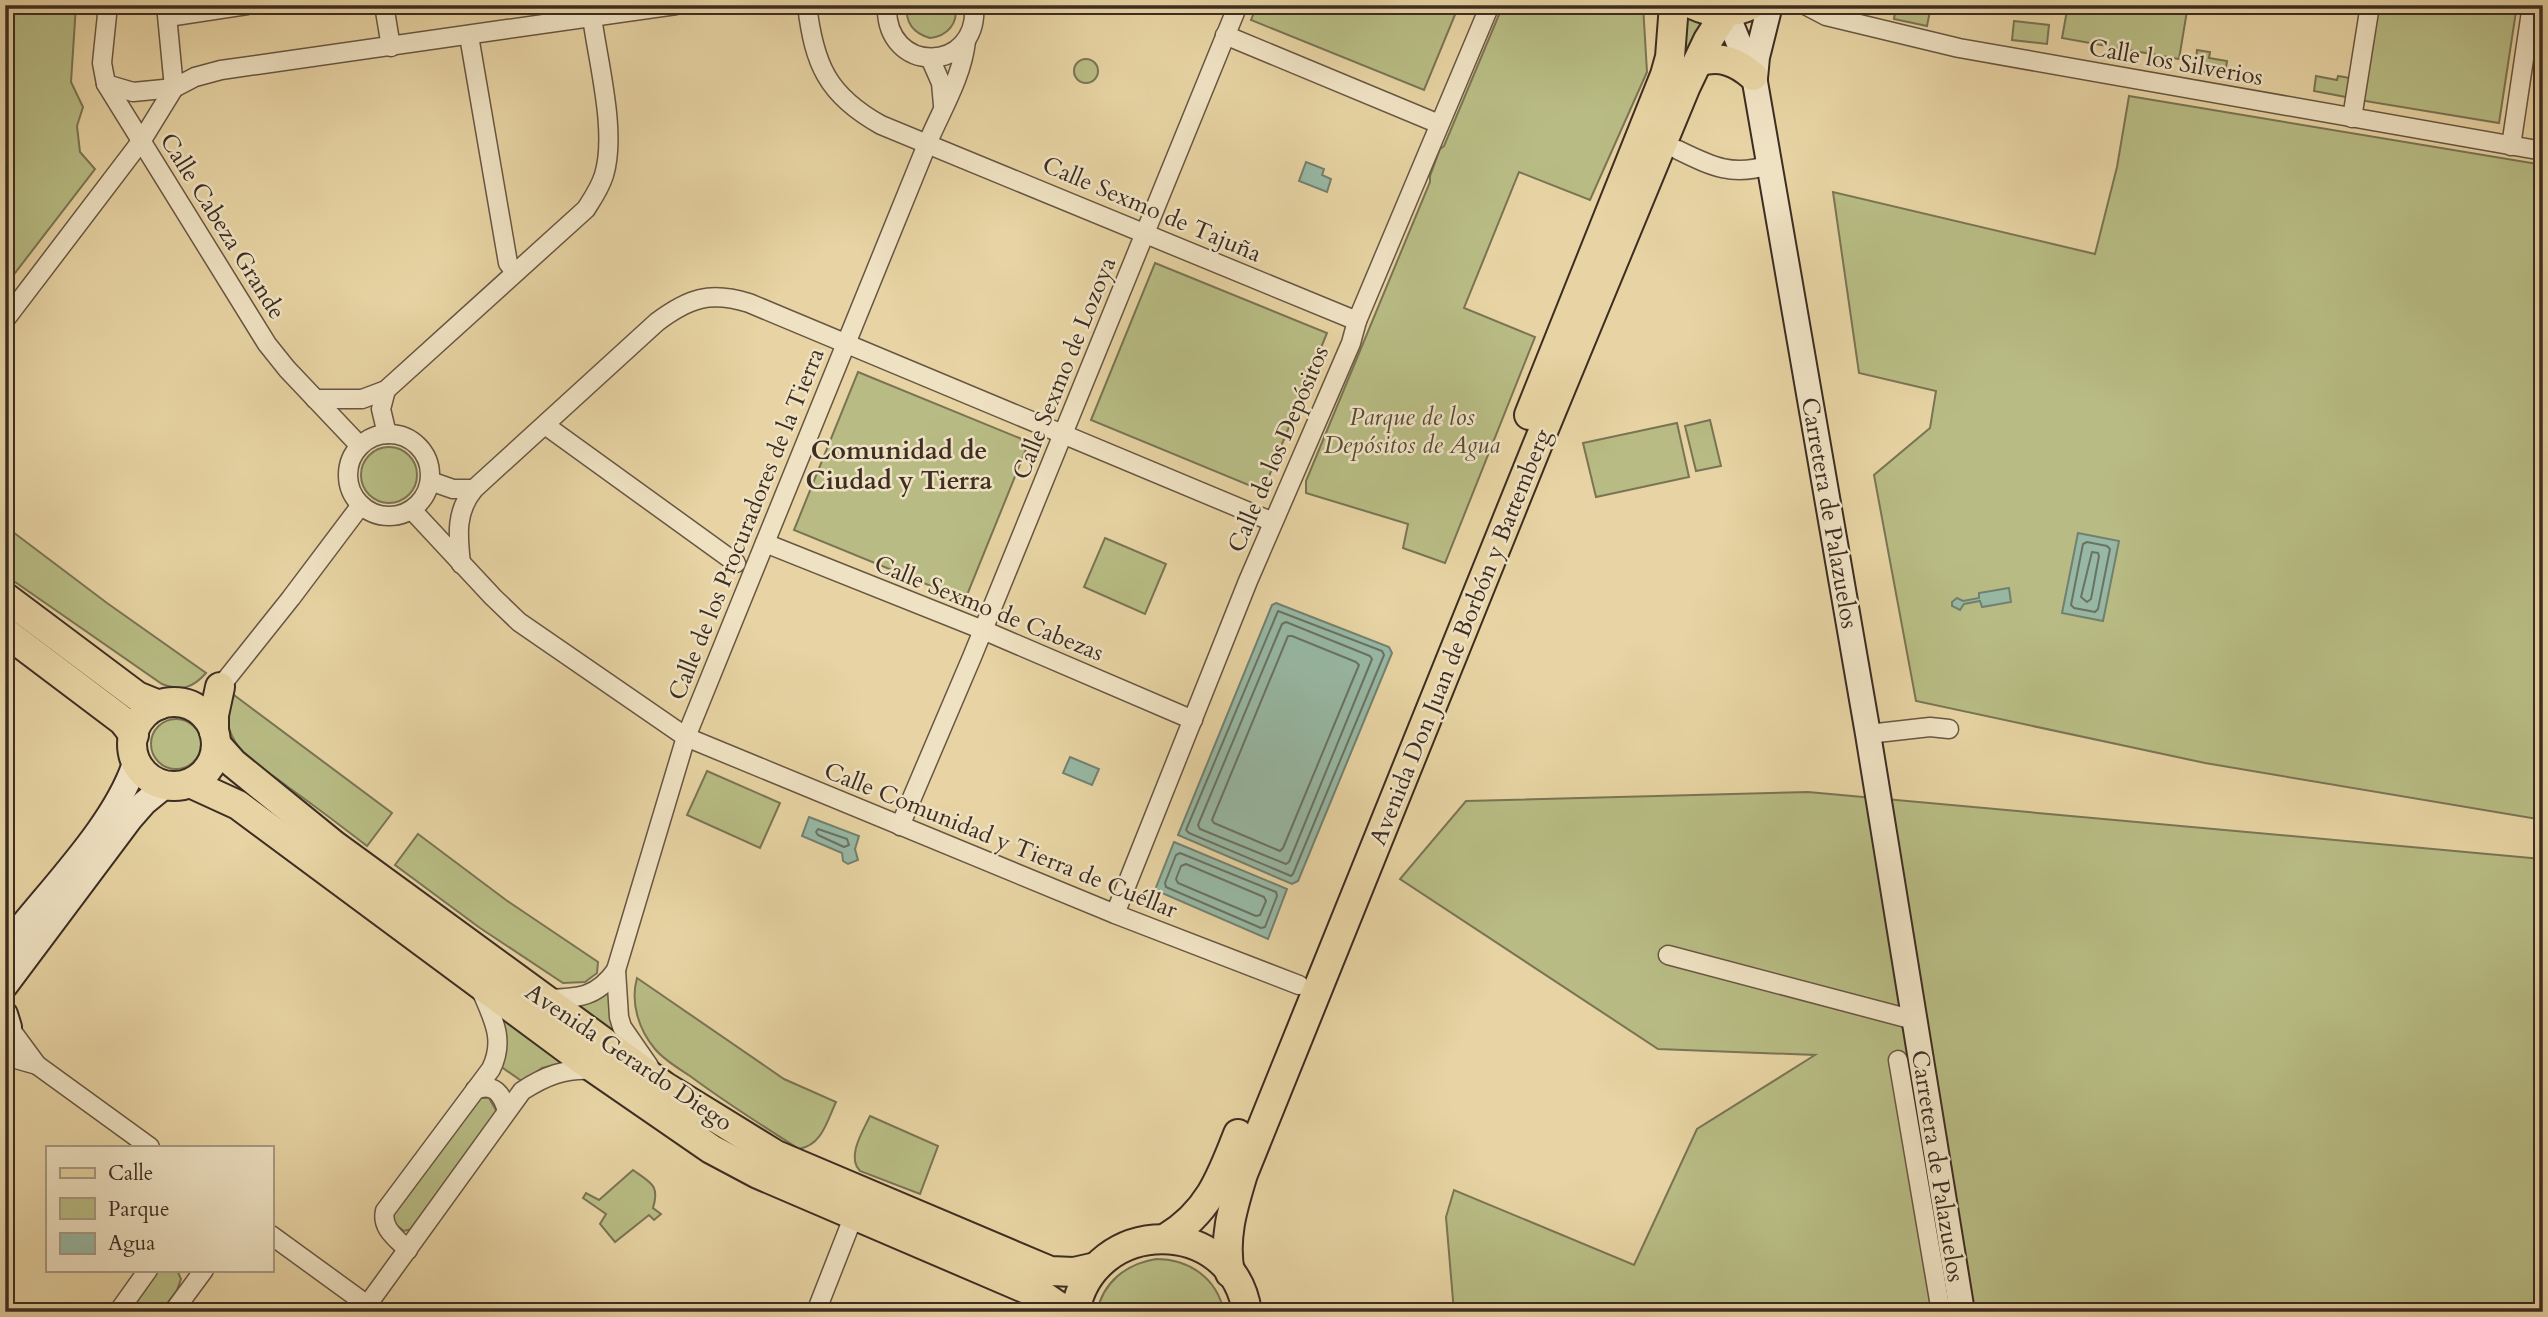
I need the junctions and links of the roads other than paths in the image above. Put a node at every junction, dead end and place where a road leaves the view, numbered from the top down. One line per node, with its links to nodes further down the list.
1 (108, 5): 27 (street, Calle Cabeza Grande)
2 (247, 5): 16 (street)
3 (384, 5): 23 (street)
4 (676, 5): 19 (street)
5 (807, 5): 33 (street, Calle Sexmo de Tajuña)
6 (975, 5): 22 (street, Calle de los Procuradores de la Tierra)
7 (1238, 5): 20 (street, Calle Sexmo de Lozoya)
8 (1490, 5): 31 (street, Calle de los Depósitos)
9 (1674, 5): 75 (main road, Avenida Don Juan de Borbón y Battemberg)
10 (1694, 5): 17 (main road)
11 (1770, 5): 26 (street)
12 (1805, 5): 30 (street, Calle los Silverios)
13 (2370, 5): 30 (street)
14 (2532, 5): 34 (street)
15 (887, 6): 24 (street)
16 (219, 7): 18 (street)
17 (1738, 9): 25 (main road, Avenida Don Juan de Borbón y Battemberg); 26 (street, Carretera de Palazuelos)
18 (167, 11): 28 (street)
19 (601, 12): 21 (street); 39 (street)
20 (1225, 35): 31 (street); 38 (street, Calle Sexmo de Lozoya)
21 (469, 36): 23 (street); 39 (street)
22 (966, 41): 24 (street); 29 (street, Calle de los Procuradores de la Tierra)
23 (391, 47): 28 (street)
24 (930, 58): 29 (street)
25 (1698, 62): 26 (main road); 95 (main road, Avenida Don Juan de Borbón y Battemberg)
26 (1754, 79): 37 (street, Carretera de Palazuelos)
27 (106, 84): 28 (street); 32 (street, Calle Cabeza Grande)
28 (174, 88): 32 (street)
29 (943, 105): 33 (street, Calle de los Procuradores de la Tierra)
30 (2352, 118): 34 (street, Calle los Silverios)
31 (1439, 124): 41 (street, Calle de los Depósitos)
32 (142, 140): 40 (street); 44 (street, Calle Cabeza Grande)
33 (928, 142): 38 (street, Calle Sexmo de Tajuña); 42 (street, Calle de los Procuradores de la Tierra)
34 (2511, 146): 35 (street, Calle los Silverios)
35 (2543, 151)
36 (1683, 153): 37 (street)
37 (1769, 165): 64 (street, Carretera de Palazuelos)
38 (1145, 233): 41 (street, Calle Sexmo de Tajuña); 46 (street, Calle Sexmo de Lozoya)
39 (515, 272): 43 (street)
40 (5, 320)
41 (1357, 321): 53 (street, Calle de los Depósitos)
42 (846, 342): 45 (street); 46 (street); 54 (street, Calle de los Procuradores de la Tierra)
43 (386, 390): 44 (street); 47 (street)
44 (315, 399): 48 (street, Calle Cabeza Grande)
45 (545, 425): 50 (street); 55 (street)
46 (1063, 433): 53 (street); 58 (street, Calle Sexmo de Lozoya)
47 (387, 434): 48 (street); 49 (street)
48 (360, 446): 51 (street)
49 (430, 481): 50 (street); 52 (street)
50 (474, 489): 56 (street)
51 (360, 505): 52 (street); 60 (street)
52 (412, 510): 56 (street, Calle Comunidad y Tierra de Cuéllar)
53 (1273, 522): 62 (street, Calle de los Depósitos)
54 (765, 543): 58 (street, Calle Sexmo de Cabezas); 65 (street, Calle de los Procuradores de la Tierra)
55 (736, 562)
56 (461, 564): 65 (street, Calle Comunidad y Tierra de Cuéllar)
57 (5, 597): 61 (main road)
58 (983, 631): 62 (street, Calle Sexmo de Cabezas); 69 (street, Calle Sexmo de Lozoya)
59 (5, 632): 67 (main road)
60 (220, 687): 61 (main road); 66 (main road)
61 (170, 704): 66 (main road); 67 (main road)
62 (1193, 720): 70 (street, Calle de los Depósitos)
63 (1949, 729): 64 (street)
64 (1872, 734): 78 (street, Carretera de Palazuelos)
65 (686, 737): 69 (street, Calle Comunidad y Tierra de Cuéllar); 73 (street, Calle de los Procuradores de la Tierra)
66 (215, 738): 68 (main road); 77 (main road, Avenida Gerardo Diego)
67 (135, 748): 68 (main road); 71 (street)
68 (178, 784): 74 (main road, Avenida Gerardo Diego); 76 (street)
69 (900, 826): 70 (street, Calle Comunidad y Tierra de Cuéllar)
70 (1115, 914): 75 (street, Calle Comunidad y Tierra de Cuéllar)
71 (5, 947)
72 (1668, 955): 78 (street, Carretera de Palazuelos)
73 (616, 970): 77 (street); 84 (street)
74 (478, 984): 83 (main road, Avenida Gerardo Diego); 85 (street)
75 (1299, 985): 90 (main road, Avenida Don Juan de Borbón y Battemberg)
76 (5, 986)
77 (541, 999): 84 (main road, Avenida Gerardo Diego)
78 (1914, 1020): 104 (street, Carretera de Palazuelos)
79 (6, 1027): 82 (street)
80 (5, 1056): 82 (street)
81 (1898, 1060): 103 (street)
82 (37, 1065): 87 (street)
83 (598, 1070): 86 (street); 88 (main road, Avenida Gerardo Diego)
84 (663, 1086): 92 (main road, Avenida Gerardo Diego)
85 (475, 1090): 86 (street); 91 (street)
86 (507, 1111): 91 (street)
87 (149, 1146)
88 (854, 1215): 99 (street); 100 (main road, Avenida Gerardo Diego)
89 (273, 1236): 96 (street)
90 (1166, 1238): 92 (main road); 95 (main road)
91 (408, 1250): 96 (street)
92 (1096, 1267): 101 (main road)
93 (147, 1272): 97 (street)
94 (199, 1272): 98 (street)
95 (1230, 1273): 102 (main road)
96 (373, 1308)
97 (118, 1312)
98 (173, 1312)
99 (816, 1312)
100 (1067, 1312)
101 (1075, 1312)
102 (1247, 1312)
103 (1941, 1312)
104 (1962, 1312)

